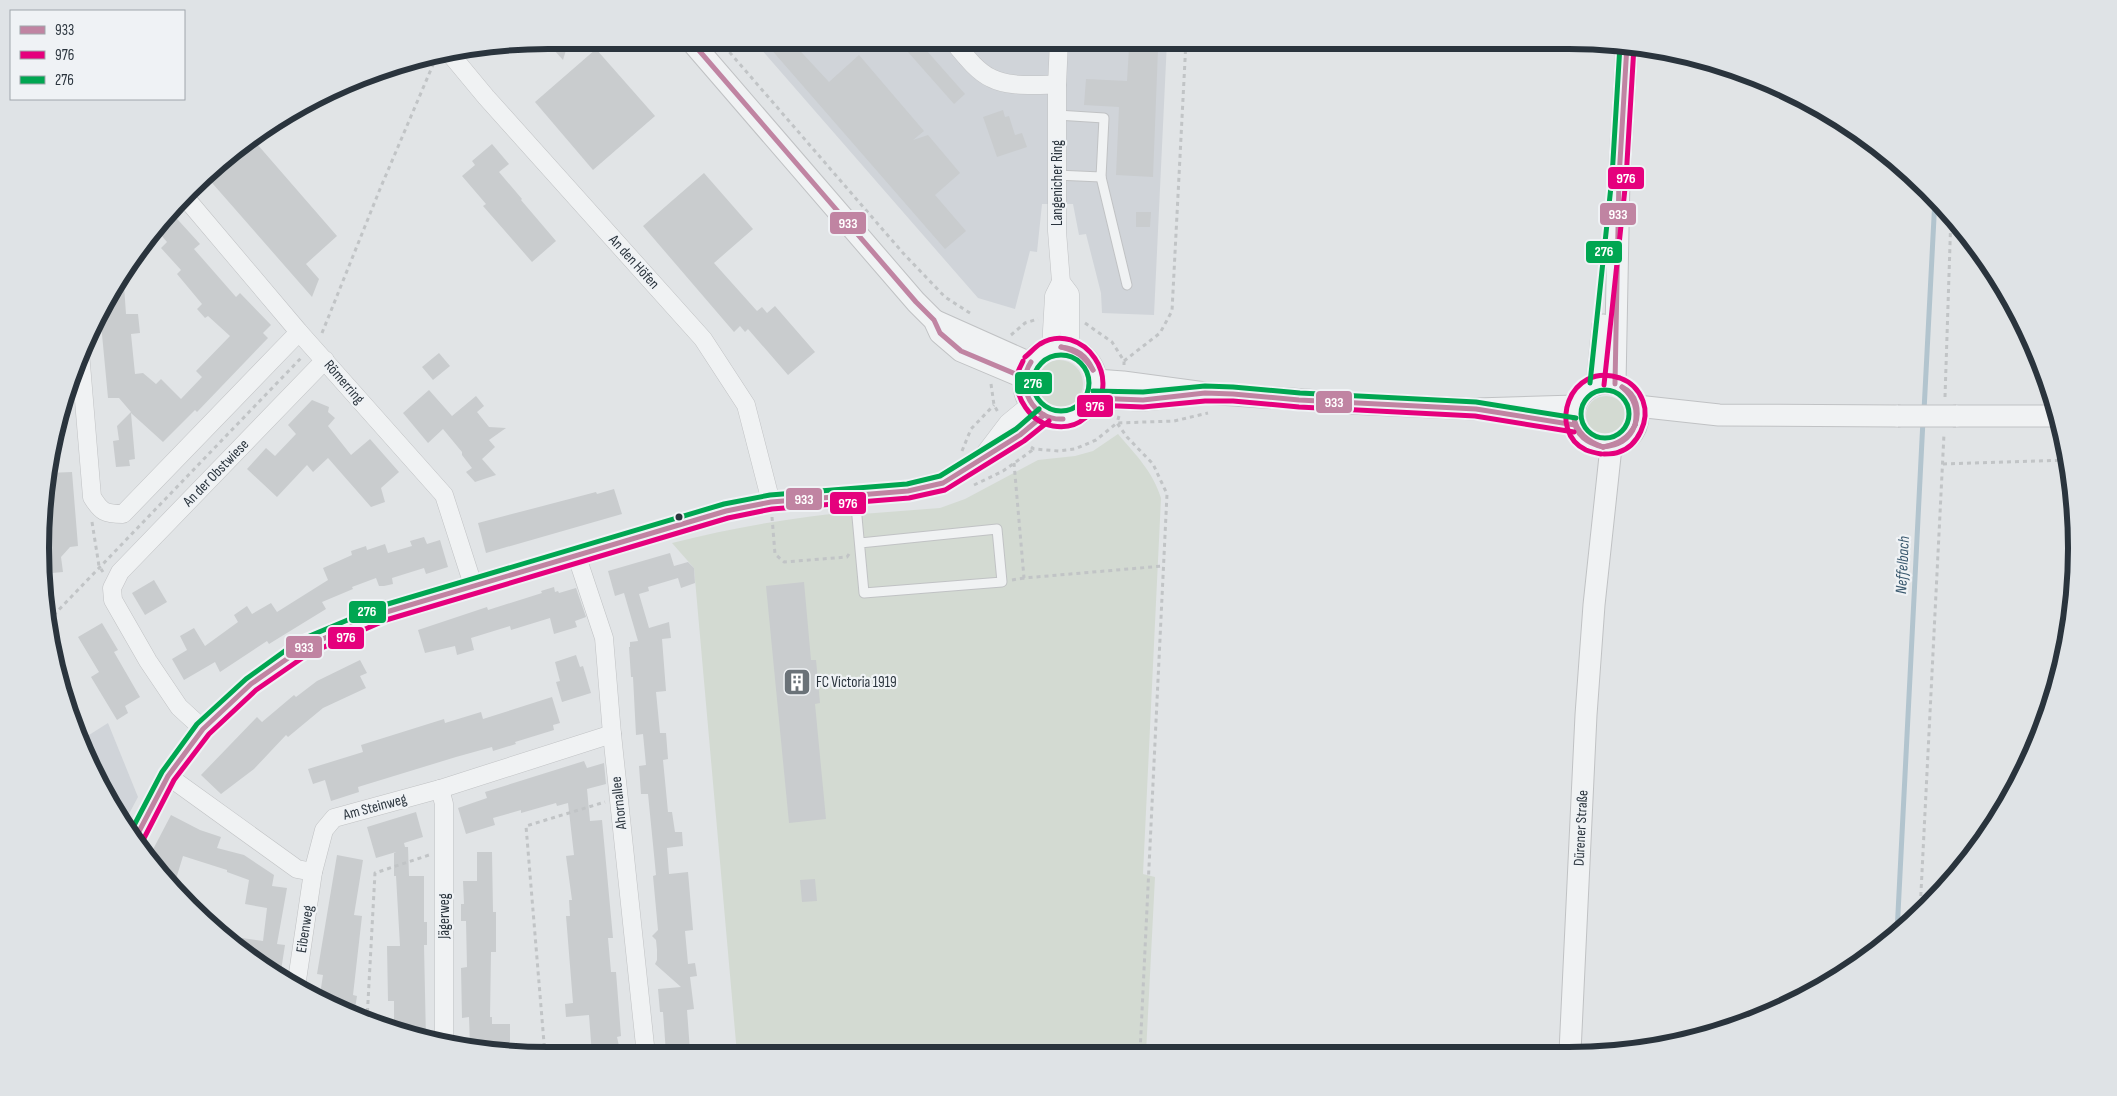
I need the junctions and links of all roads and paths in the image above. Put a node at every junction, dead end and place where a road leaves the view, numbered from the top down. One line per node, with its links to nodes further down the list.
1 (698, 49): 20 (street)
2 (727, 49): 15 (path)
3 (960, 49): 8 (street)
4 (1059, 49): 8 (street, Langenicher Ring)
5 (1186, 49): 16 (path)
6 (1627, 52): 24 (street)
7 (453, 58): 41 (street, An den Höfen)
8 (1057, 85): 9 (street, Langenicher Ring)
9 (1056, 115): 10 (street, Langenicher Ring); 11 (lane)
10 (1056, 175): 11 (lane); 16 (street, Langenicher Ring)
11 (1101, 177): 14 (lane)
12 (189, 202): 18 (street, Römerring)
13 (1951, 227): 31 (path)
14 (1127, 285)
15 (978, 319)
16 (1062, 319): 19 (street, Langenicher Ring); 20 (path)
17 (1004, 329): 20 (path)
18 (299, 332): 21 (street, Römerring); 42 (street)
19 (1061, 348): 23 (street); 25 (street)
20 (1004, 350): 23 (street); 27 (path)
21 (324, 360): 46 (street, Römerring); 47 (street, An der Obstwiese)
22 (82, 371): 42 (street)
23 (1027, 371): 28 (street)
24 (1606, 384): 29 (street); 30 (street)
25 (1094, 389): 26 (street); 28 (street)
26 (1210, 402): 29 (street); 33 (path)
27 (994, 405): 34 (path); 36 (path)
28 (1037, 409): 34 (street)
29 (1575, 415): 35 (street)
30 (1637, 415): 31 (street, bridge); 35 (street)
31 (1948, 416): 32 (street); 39 (path)
32 (2050, 416)
33 (1117, 423): 34 (path); 45 (path)
34 (1014, 429): 40 (street)
35 (1603, 446): 63 (street, Dürener Straße)
36 (956, 457)
37 (2060, 460): 39 (path)
38 (1014, 463): 45 (path)
39 (1943, 464): 56 (path)
40 (855, 495): 41 (street); 43 (lane)
41 (771, 502): 43 (path); 44 (street)
42 (98, 508): 47 (path)
43 (860, 543): 43 (lane)
44 (576, 554): 46 (street); 49 (street, Ahornallee)
45 (1163, 566): 62 (path)
46 (474, 584): 48 (street)
47 (112, 588): 48 (street)
48 (203, 729): 50 (street)
49 (612, 734): 51 (street, Am Steinweg); 52 (street, Ahornallee)
50 (168, 776): 53 (street); 55 (street)
51 (440, 789): 54 (street, Jägerweg); 55 (street, Am Steinweg)
52 (619, 798): 60 (path); 61 (street, Ahornallee)
53 (138, 833)
54 (444, 850): 58 (path); 59 (street, Jägerweg)
55 (313, 872): 57 (street, Eibenweg)
56 (1920, 902)
57 (297, 979)
58 (367, 1013)
59 (444, 1036)
60 (544, 1047)
61 (645, 1047)
62 (1140, 1047)
63 (1570, 1047)

